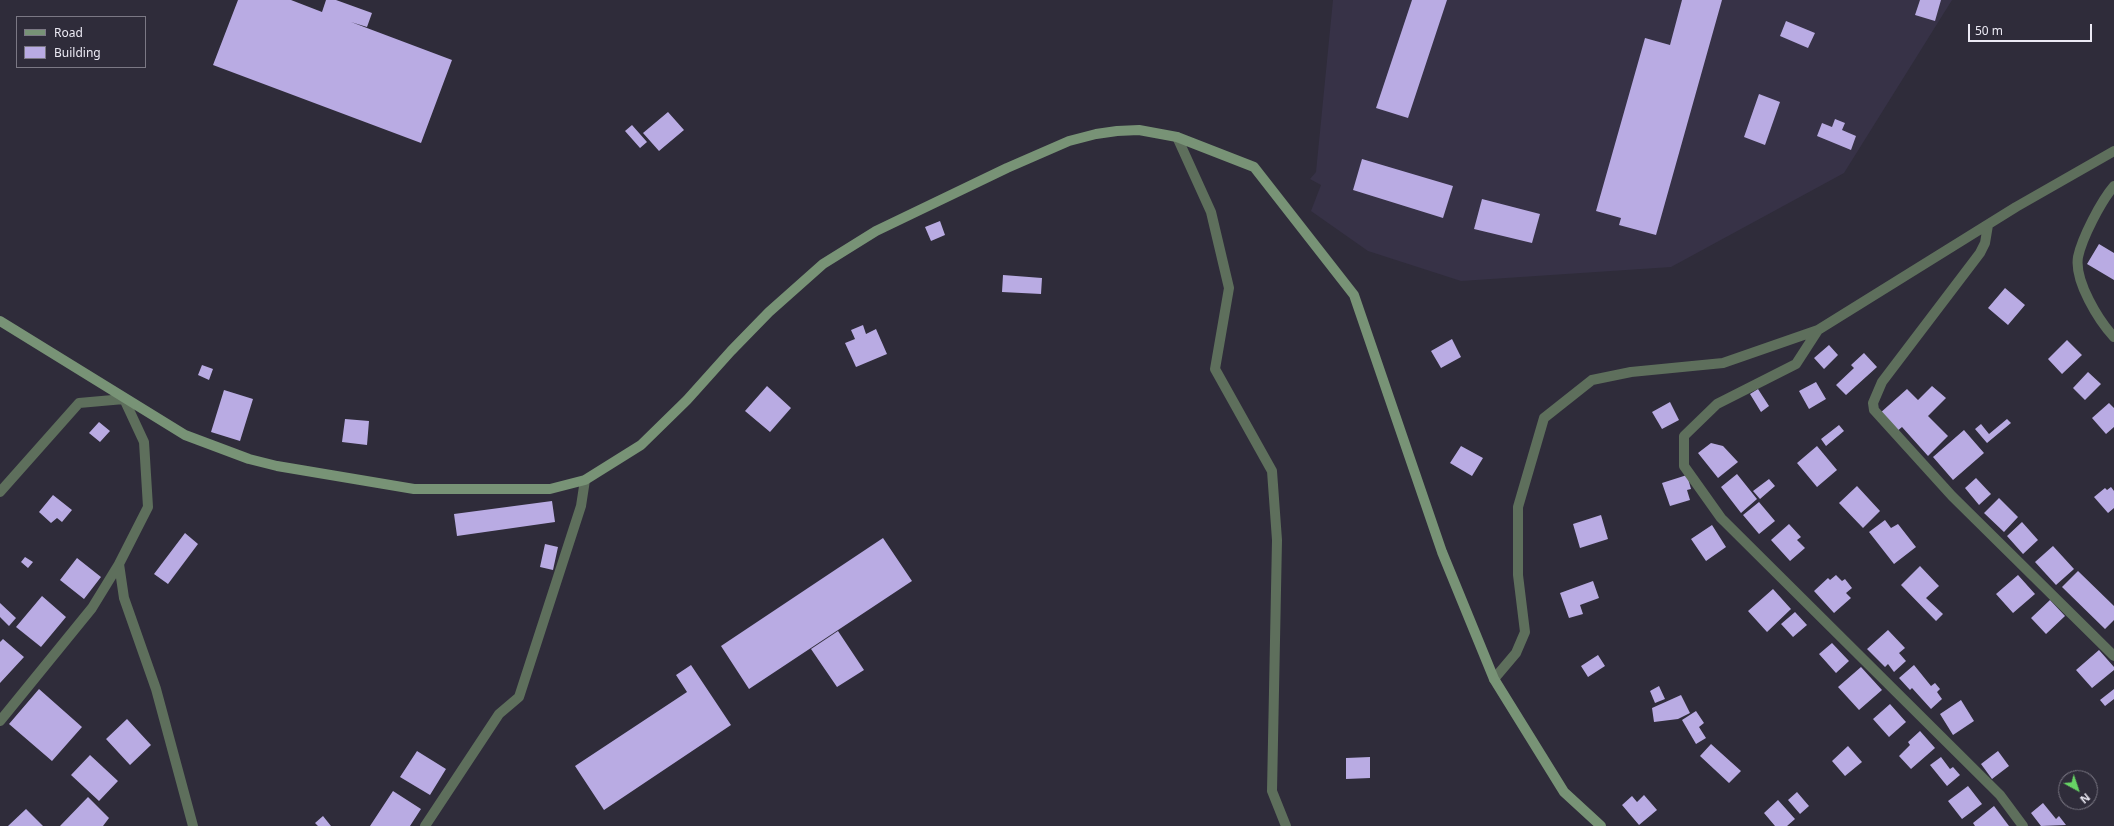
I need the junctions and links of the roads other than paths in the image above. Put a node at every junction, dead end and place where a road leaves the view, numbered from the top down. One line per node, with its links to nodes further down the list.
1 (1177, 138): 9 (street); 13 (street); 17 (street)
2 (2114, 151): 4 (street)
3 (2114, 186): 7 (street)
4 (1988, 225): 6 (street); 12 (street)
5 (0, 321): 8 (street)
6 (1818, 330): 13 (street); 19 (street)
7 (2114, 337)
8 (124, 399): 9 (street); 10 (street); 11 (street)
9 (585, 480): 16 (street)
10 (0, 492)
11 (119, 564): 14 (street); 15 (street)
12 (2114, 656)
13 (1494, 678): 18 (street)
14 (0, 721)
15 (193, 826)
16 (425, 826)
17 (1286, 826)
18 (1601, 826)
19 (2023, 826)

